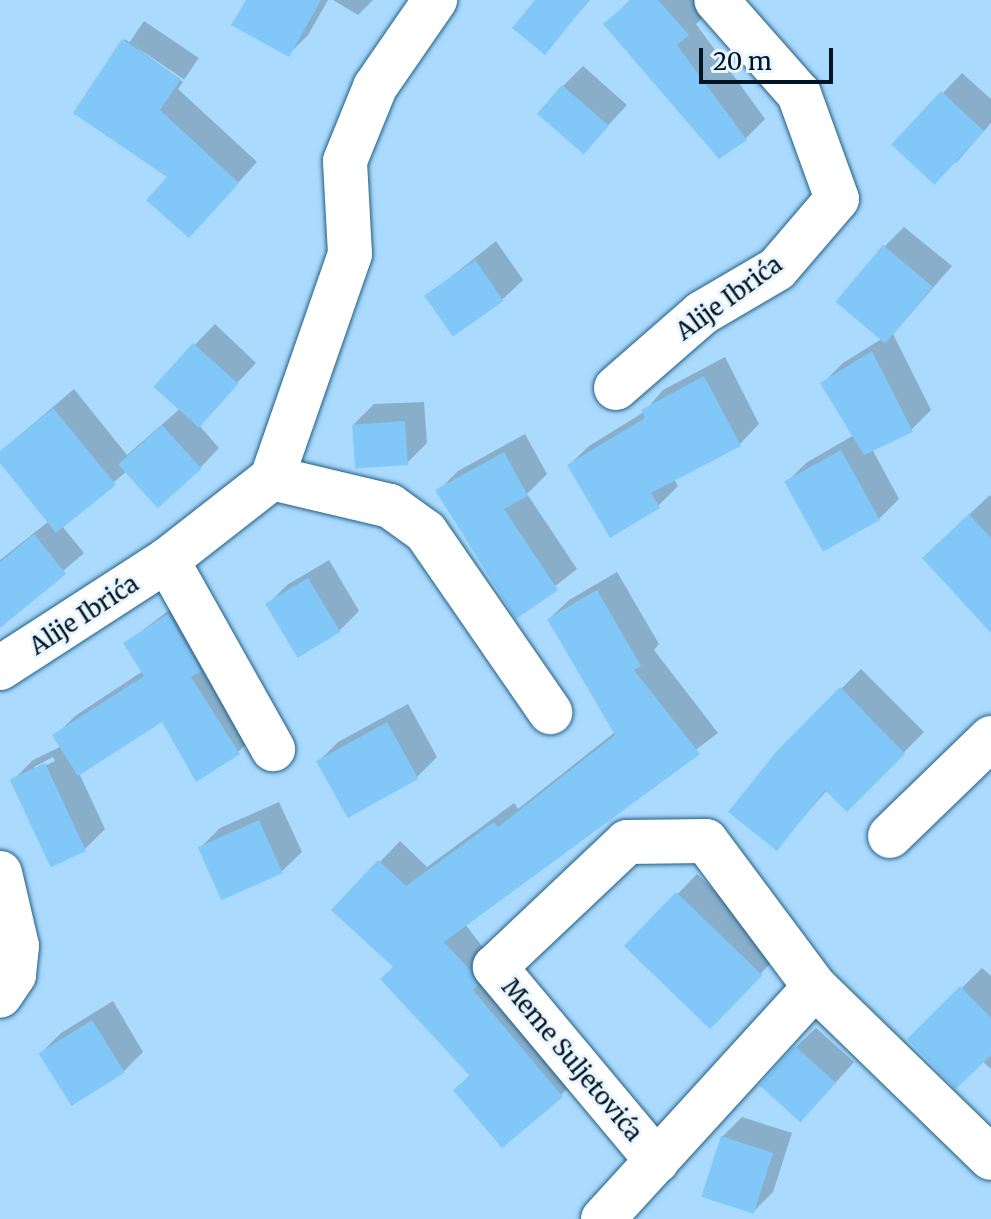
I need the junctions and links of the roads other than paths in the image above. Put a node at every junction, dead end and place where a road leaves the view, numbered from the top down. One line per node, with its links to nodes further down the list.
1 (435, 0): 4 (street)
2 (716, 0): 3 (street, Alije Ibrića)
3 (616, 388)
4 (272, 478): 5 (street, Alije Ibrića); 7 (street)
5 (167, 560): 6 (street, Alije Ibrića); 9 (street, Alije Ibrića)
6 (0, 668)
7 (550, 712)
8 (991, 738): 10 (street)
9 (273, 749)
10 (890, 836)
11 (0, 873): 13 (street)
12 (815, 987): 14 (street, Meme Suljetovića); 15 (street, Meme Suljetovića); 15 (street, Meme Suljetovića)
13 (0, 996)
14 (991, 1158)
15 (657, 1161): 16 (street, Meme Suljetovića)
16 (603, 1219)

